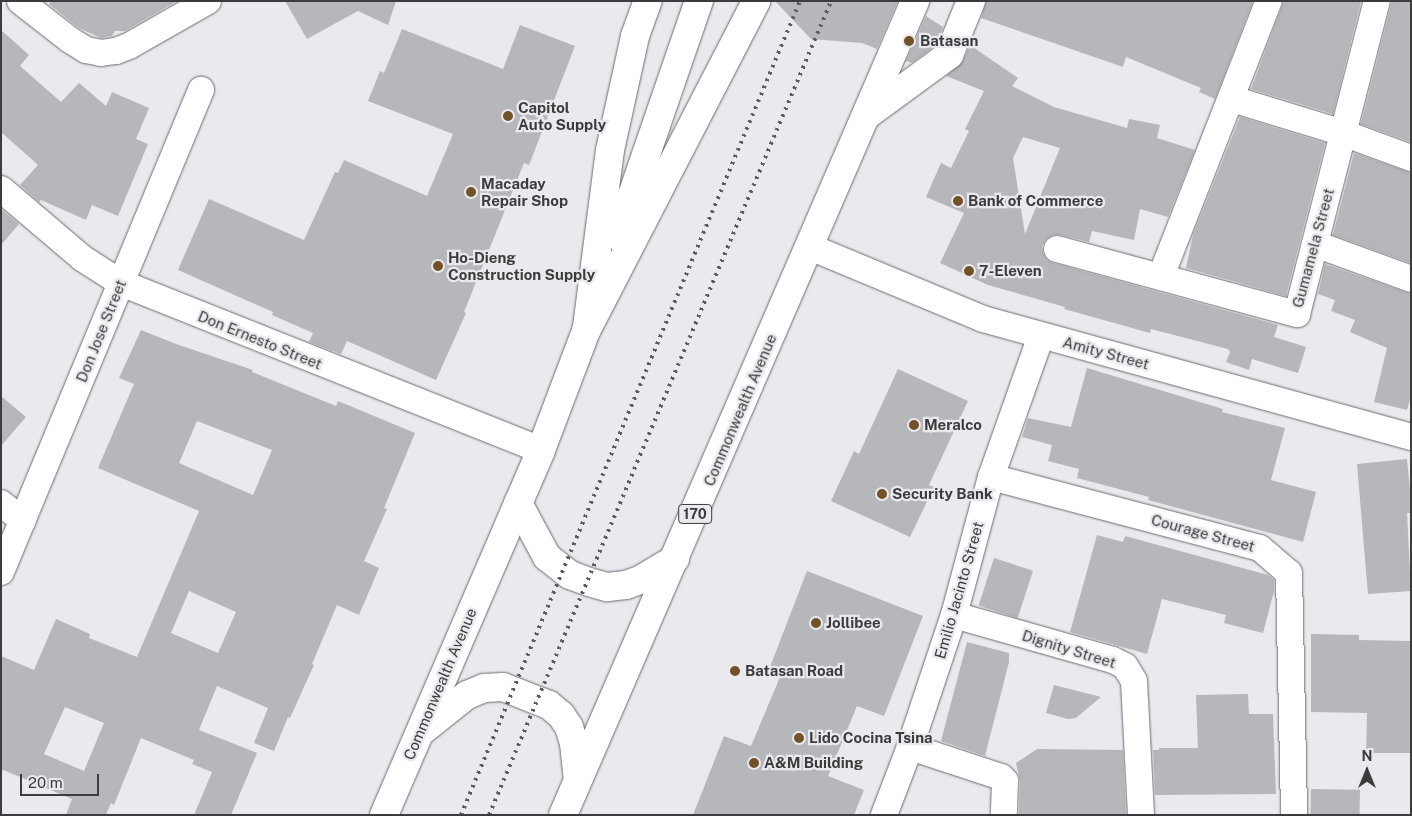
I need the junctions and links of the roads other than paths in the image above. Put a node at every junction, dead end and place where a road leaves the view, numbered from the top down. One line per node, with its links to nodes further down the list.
1 (20, 1): 2 (street)
2 (208, 1)
3 (648, 1): 22 (main road, Commonwealth Avenue)
4 (699, 1): 22 (main road)
5 (756, 1): 22 (main road, Commonwealth Avenue)
6 (915, 1): 12 (main road, Commonwealth Avenue / 170)
7 (971, 1): 12 (main road)
8 (1269, 1): 11 (street)
9 (1377, 1): 13 (street, Gumamela Street)
10 (201, 90): 21 (street, Don Jose Street)
11 (1232, 99): 13 (street); 19 (street)
12 (867, 115): 17 (main road, Commonwealth Avenue / 170)
13 (1343, 133): 14 (street); 16 (street, Gumamela Street)
14 (1410, 156)
15 (1, 189): 21 (street, Don Ernesto Street)
16 (1315, 244): 19 (street, Gumamela Street); 20 (street)
17 (810, 247): 23 (street, Amity Street); 30 (main road, Commonwealth Avenue / 170)
18 (1057, 249): 19 (street, Gumamela Street)
19 (1161, 276)
20 (1411, 278)
21 (121, 283): 25 (street, Don Ernesto Street); 29 (street, Don Jose Street)
22 (586, 331): 25 (main road, Commonwealth Avenue)
23 (1041, 336): 24 (street, Amity Street); 26 (street, Emilio Jacinto Street)
24 (1411, 437)
25 (541, 450): 28 (main road, Commonwealth Avenue)
26 (991, 477): 32 (street, Emilio Jacinto Street); 41 (street, Courage Street)
27 (1, 503): 29 (street)
28 (518, 504): 30 (main road); 33 (main road, Commonwealth Avenue)
29 (23, 521): 31 (street, Don Jose Street)
30 (675, 559): 35 (main road, Commonwealth Avenue / 170)
31 (1, 572)
32 (954, 615): 34 (street, Emilio Jacinto Street); 40 (street, Dignity Street)
33 (419, 733): 35 (main road); 36 (main road, Commonwealth Avenue)
34 (910, 747): 38 (street, Emilio Jacinto Street); 39 (street)
35 (578, 781): 37 (main road, Commonwealth Avenue / 170)
36 (384, 815)
37 (563, 815)
38 (884, 815)
39 (1004, 815)
40 (1141, 815)
41 (1294, 815)

